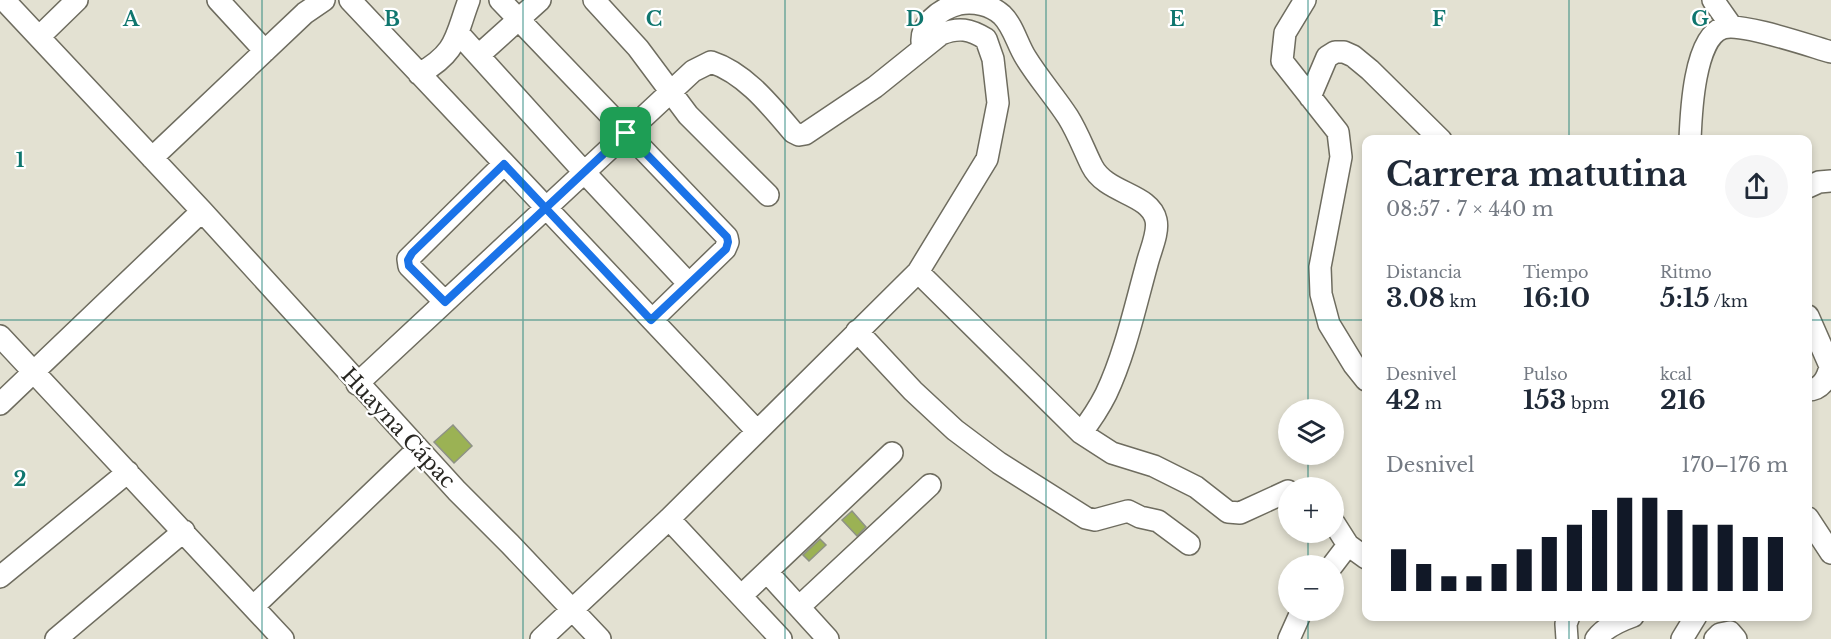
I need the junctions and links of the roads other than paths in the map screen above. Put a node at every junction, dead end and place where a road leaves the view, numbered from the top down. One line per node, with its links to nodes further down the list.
1 (4, 0): 16 (street, Huayna Cápac)
2 (77, 0): 16 (street)
3 (218, 0): 18 (street)
4 (324, 0): 12 (street)
5 (351, 0): 21 (street)
6 (469, 0): 15 (street)
7 (500, 0): 13 (street)
8 (540, 0): 13 (street)
9 (594, 0): 22 (street)
10 (1305, 0): 23 (street)
11 (1713, 0): 14 (street)
12 (299, 6): 18 (street)
13 (518, 20): 20 (street); 24 (street)
14 (1732, 27): 19 (street); 26 (street)
15 (459, 34): 20 (street); 21 (street)
16 (39, 37): 27 (street, Huayna Cápac)
17 (923, 48): 22 (street); 35 (street); 48 (street)
18 (265, 51): 27 (street)
19 (1831, 52)
20 (479, 56): 29 (street)
21 (419, 74): 28 (street)
22 (670, 93): 24 (street); 32 (street)
23 (1310, 97): 25 (street); 43 (street)
24 (626, 133): 29 (street); 36 (street)
25 (1437, 135)
26 (1691, 135)
27 (152, 158): 34 (street, Huayna Cápac)
28 (504, 164): 33 (street); 37 (street)
29 (584, 172): 33 (street); 36 (street)
30 (1831, 181): 31 (street)
31 (1812, 185)
32 (768, 195)
33 (545, 207): 37 (street); 38 (street)
34 (202, 211): 42 (street); 44 (street, Huayna Cápac)
35 (918, 272): 40 (street); 48 (street)
36 (689, 284): 38 (street)
37 (445, 302): 44 (street)
38 (651, 320): 47 (street)
39 (1812, 325): 45 (street)
40 (857, 331): 47 (street); 58 (street)
41 (0, 336): 42 (street)
42 (33, 371): 46 (street); 51 (street)
43 (1362, 375)
44 (357, 384): 49 (street, Huayna Cápac)
45 (1812, 390)
46 (0, 405)
47 (756, 430): 54 (street)
48 (1081, 433): 53 (street)
49 (418, 449): 66 (street); 68 (street, Huayna Cápac)
50 (892, 453): 63 (street)
51 (128, 472): 56 (street); 64 (street)
52 (930, 484): 67 (street)
53 (1278, 496)
54 (669, 519): 65 (street); 68 (street)
55 (1812, 524): 60 (street)
56 (184, 531): 66 (street); 73 (street)
57 (1344, 539): 59 (street)
58 (1189, 544)
59 (1348, 545): 61 (street); 62 (street)
60 (1831, 553)
61 (1340, 555)
62 (1362, 555)
63 (768, 573): 65 (street); 67 (street)
64 (0, 577)
65 (741, 596): 77 (street)
66 (254, 606): 74 (street)
67 (799, 607): 78 (street)
68 (573, 610): 75 (street); 76 (street, Huayna Cápac)
69 (1297, 621): 79 (street)
70 (1567, 621): 80 (street)
71 (1620, 621): 81 (street)
72 (1693, 621): 82 (street)
73 (56, 639)
74 (284, 639)
75 (541, 639)
76 (600, 639)
77 (782, 639)
78 (828, 639)
79 (1289, 639)
80 (1567, 639)
81 (1596, 639)
82 (1682, 639)
83 (1715, 639): 84 (street)
84 (1736, 639)

